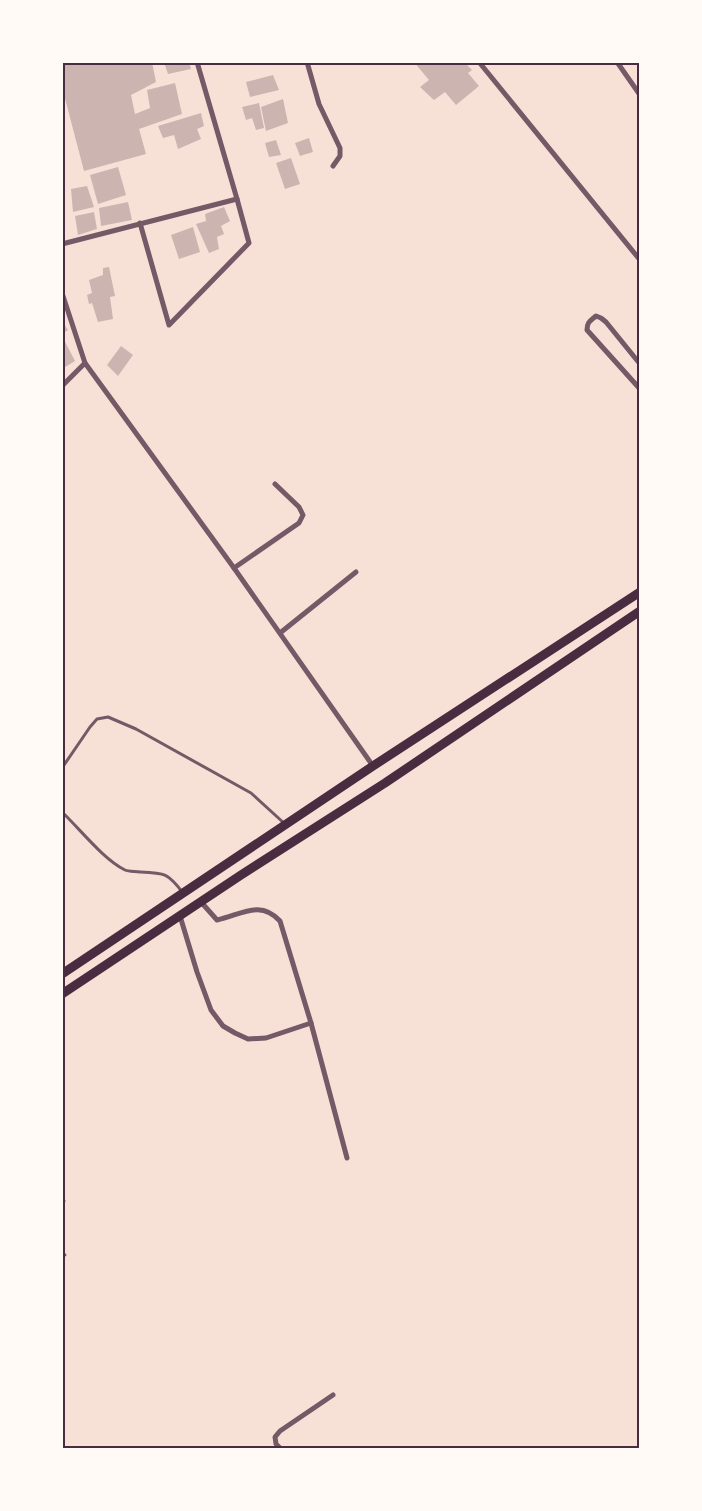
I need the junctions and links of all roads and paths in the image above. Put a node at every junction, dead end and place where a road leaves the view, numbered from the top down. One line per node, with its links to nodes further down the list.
1 (197, 62): 7 (street)
2 (307, 62): 6 (street)
3 (479, 62): 10 (street)
4 (616, 62): 5 (street)
5 (640, 95)
6 (333, 166)
7 (236, 198): 8 (street); 8 (street)
8 (140, 223): 9 (street)
9 (62, 244)
10 (640, 260)
11 (62, 293): 12 (street)
12 (84, 363): 14 (street); 17 (street)
13 (640, 364): 15 (street)
14 (62, 386)
15 (640, 389)
16 (275, 484): 17 (street)
17 (234, 568): 21 (street)
18 (356, 572): 21 (street)
19 (640, 592): 22 (main road)
20 (640, 611): 27 (main road)
21 (280, 633): 22 (street)
22 (373, 766): 25 (main road)
23 (62, 768): 25 (lane)
24 (62, 812): 26 (lane)
25 (286, 824): 26 (main road)
26 (183, 893): 29 (main road)
27 (201, 902): 28 (main road); 31 (street)
28 (180, 916): 30 (main road); 31 (street)
29 (62, 974)
30 (62, 994)
31 (311, 1023): 32 (street)
32 (347, 1158)
33 (62, 1196): 34 (lane)
34 (62, 1205)
35 (333, 1395): 36 (street)
36 (280, 1448)

